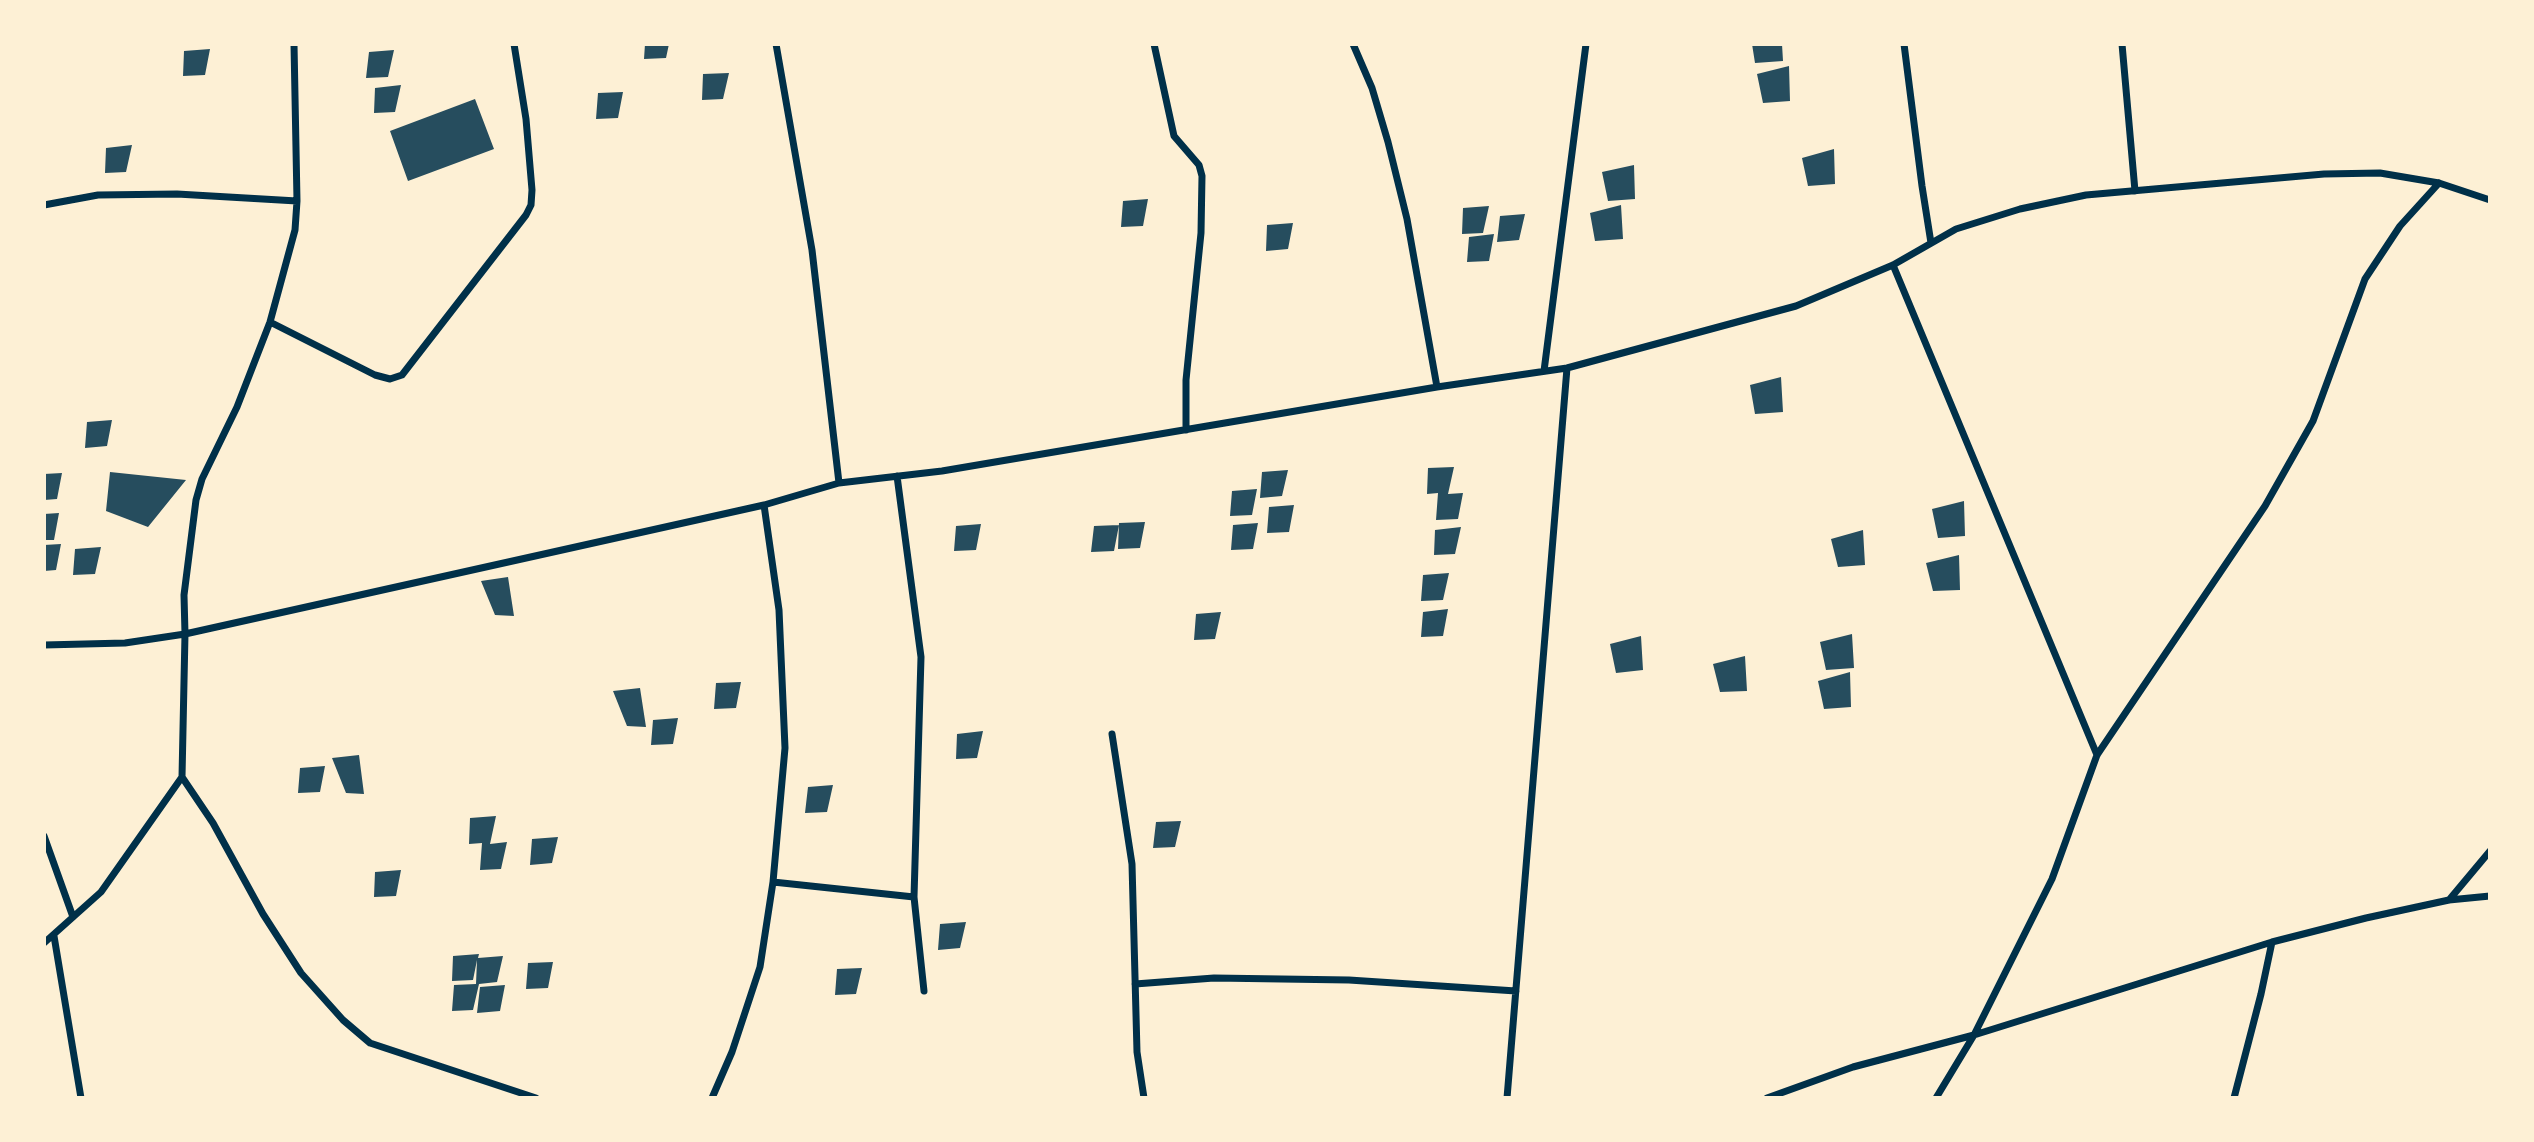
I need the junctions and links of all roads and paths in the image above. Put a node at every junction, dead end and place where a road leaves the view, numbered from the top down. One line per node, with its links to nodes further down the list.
1 (294, 44): 12 (street)
2 (514, 44): 16 (street)
3 (776, 44): 22 (street)
4 (1154, 44): 20 (street)
5 (1353, 44): 19 (street)
6 (1586, 44): 18 (street)
7 (1904, 44): 14 (street)
8 (2122, 44): 10 (street)
9 (2439, 183): 10 (street); 11 (street); 27 (street)
10 (2135, 191): 14 (street)
11 (2490, 200)
12 (297, 201): 13 (street); 16 (street)
13 (44, 205)
14 (1931, 243): 15 (street)
15 (1893, 265): 17 (street); 27 (street)
16 (270, 322): 24 (street)
17 (1567, 368): 18 (street); 41 (street)
18 (1544, 371): 19 (street)
19 (1437, 387): 20 (street)
20 (1185, 430): 21 (street)
21 (897, 476): 22 (street); 33 (street)
22 (839, 483): 23 (street)
23 (764, 505): 24 (street); 31 (street)
24 (185, 634): 25 (street); 28 (street)
25 (44, 645)
26 (1112, 734): 39 (street)
27 (2098, 755): 42 (street)
28 (182, 777): 35 (street); 44 (street)
29 (44, 836): 35 (street)
30 (2490, 851): 34 (street)
31 (773, 882): 33 (street); 45 (street)
32 (2490, 896): 34 (street)
33 (914, 897): 40 (street)
34 (2449, 900): 37 (street)
35 (73, 917): 36 (street)
36 (54, 936): 38 (street); 43 (street)
37 (2272, 942): 42 (street); 50 (street)
38 (44, 943)
39 (1135, 984): 41 (street); 46 (street)
40 (925, 991)
41 (1516, 991): 47 (street)
42 (1974, 1035): 48 (street); 49 (street)
43 (81, 1098)
44 (536, 1098)
45 (712, 1098)
46 (1144, 1098)
47 (1507, 1098)
48 (1767, 1098)
49 (1936, 1098)
50 (2234, 1098)

